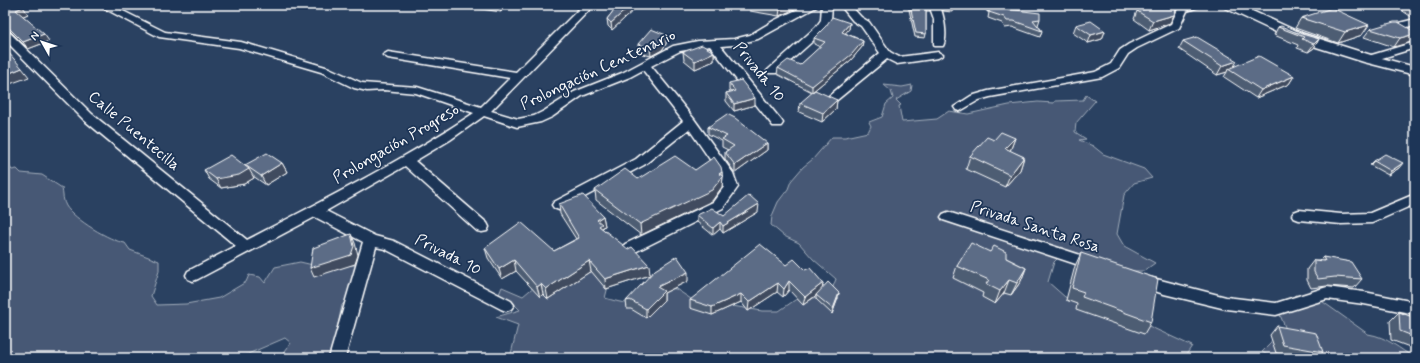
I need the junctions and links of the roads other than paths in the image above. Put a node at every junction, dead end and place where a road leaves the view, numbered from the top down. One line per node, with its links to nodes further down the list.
1 (103, 5): 23 (street, Prolongación Centenario)
2 (589, 5): 20 (street, Prolongación Progreso)
3 (815, 5): 12 (street, Prolongación Centenario)
4 (827, 5): 18 (street)
5 (845, 5): 14 (street)
6 (934, 5): 14 (street)
7 (1194, 5): 22 (street)
8 (1229, 5): 16 (street)
9 (1415, 22): 10 (street)
10 (1399, 26)
11 (5, 34): 34 (street, Calle Puentecilla)
12 (713, 43): 17 (street, Prolongación Centenario); 25 (street, Privada 10)
13 (1415, 45): 16 (street)
14 (886, 54): 21 (street)
15 (388, 56): 20 (street)
16 (1369, 59): 19 (street)
17 (645, 66): 23 (street, Prolongación Centenario); 24 (street)
18 (773, 71)
19 (1415, 71)
20 (518, 76): 23 (street, Prolongación Progreso)
21 (833, 98)
22 (960, 107)
23 (484, 111): 26 (street, Prolongación Progreso)
24 (690, 122): 28 (street); 35 (street)
25 (777, 123)
26 (406, 160): 29 (street, Prolongación Progreso); 32 (street)
27 (1415, 199): 30 (street)
28 (559, 205)
29 (314, 211): 33 (street, Privada 10); 34 (street, Prolongación Progreso)
30 (1299, 215)
31 (948, 217): 36 (street, Privada Santa Rosa)
32 (482, 227)
33 (371, 240): 39 (street, Privada 10); 41 (street)
34 (246, 247): 37 (street, Prolongación Progreso)
35 (630, 248)
36 (1104, 269)
37 (193, 275)
38 (1127, 276): 40 (street)
39 (506, 305)
40 (1415, 308)
41 (337, 358)

